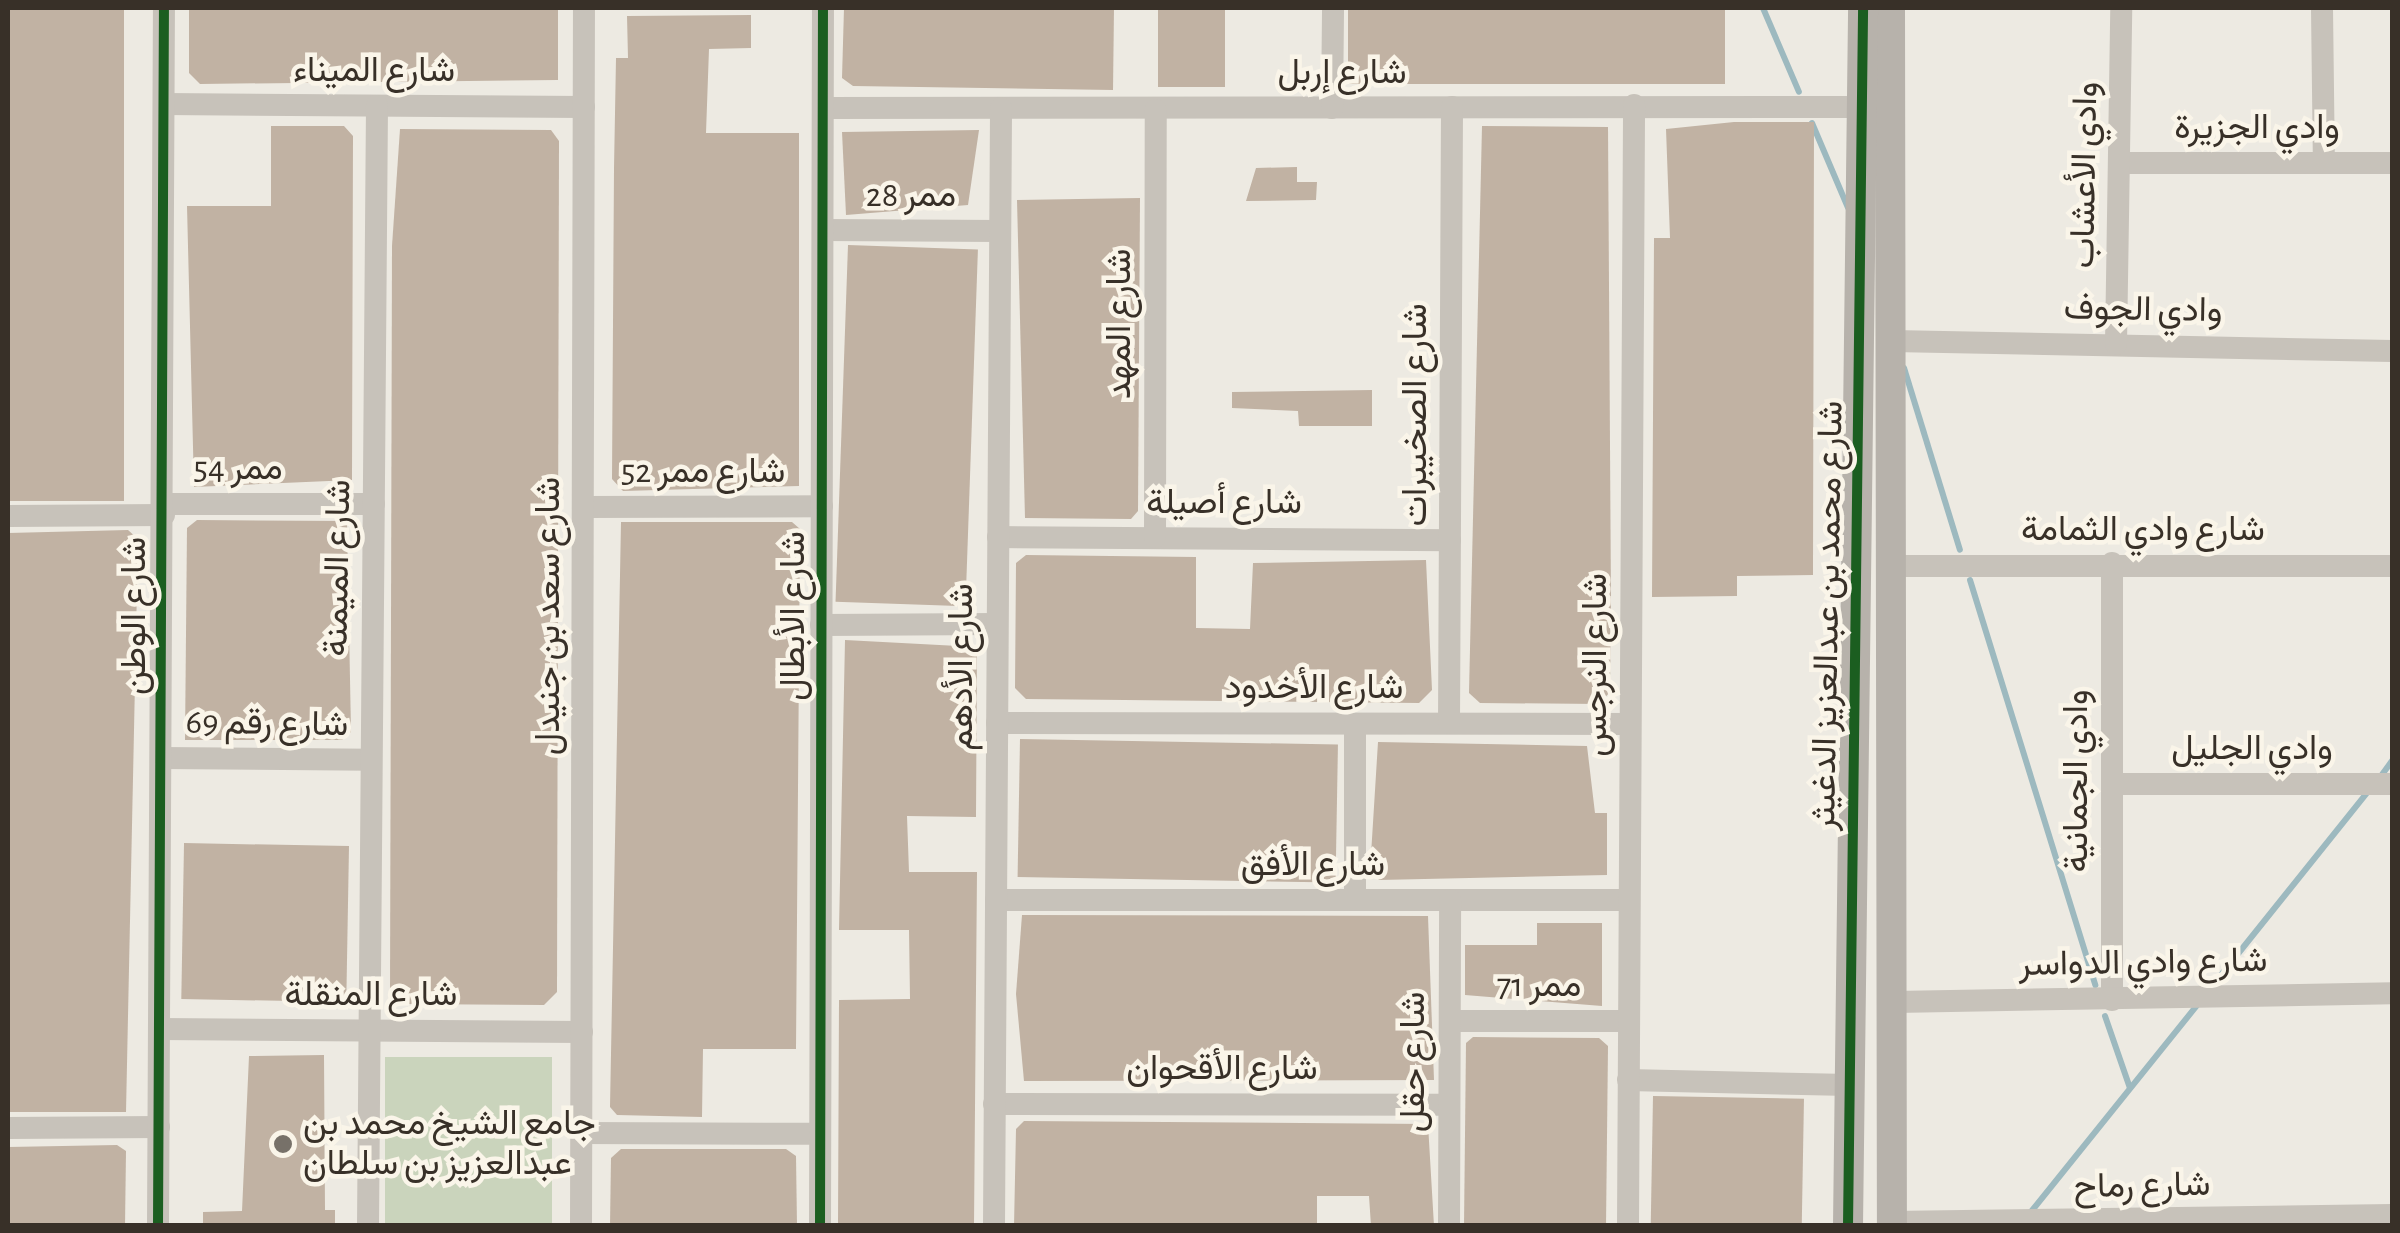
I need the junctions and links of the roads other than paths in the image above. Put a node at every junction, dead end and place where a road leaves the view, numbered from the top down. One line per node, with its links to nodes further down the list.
1 (164, 8): 9 (street, شارع الوطن)
2 (584, 8): 12 (street, شارع سعد بن جنيدل)
3 (823, 8): 15 (street, شارع الأبطال)
4 (1333, 8): 17 (street)
5 (1863, 8): 14 (street, شارع محمد بن عبدالعزيز الدغيثر)
6 (1890, 8): 24 (street, شارع محمد بن عبدالعزيز الدغيثر)
7 (2121, 8): 19 (street, وادي الأعشاب)
8 (2322, 8): 20 (street)
9 (164, 104): 11 (street, شارع الميناء); 30 (street, شارع الوطن)
10 (1634, 105): 13 (street, شارع إربل); 14 (street, شارع إربل); 43 (street, شارع النرجس)
11 (377, 106): 12 (street, شارع الميناء); 27 (street, شارع الميمنة)
12 (584, 107): 29 (street, شارع سعد بن جنيدل)
13 (1452, 107): 17 (street, شارع إربل); 34 (street, شارع الصخيبرات)
14 (1862, 107): 48 (street, شارع محمد بن عبدالعزيز الدغيثر)
15 (823, 108): 16 (street, شارع إربل); 22 (street, شارع الأبطال)
16 (1001, 108): 18 (street, شارع إربل); 23 (street, شارع الأدهم)
17 (1332, 108): 18 (street, شارع إربل)
18 (1156, 110): 33 (street, شارع المهد)
19 (2122, 163): 20 (street, وادي الجزيرة); 25 (street, وادي الأعشاب)
20 (2324, 163): 21 (street, وادي الجزيرة)
21 (2392, 163)
22 (822, 230): 23 (street, ممر 28); 28 (street, شارع الأبطال)
23 (1000, 231): 32 (street, شارع الأدهم)
24 (1892, 342): 25 (street, وادي الجوف); 36 (street, شارع محمد بن عبدالعزيز الدغيثر)
25 (2116, 344): 26 (street, وادي الجوف)
26 (2392, 350)
27 (374, 504): 30 (street, ممر 54); 45 (street, شارع الميمنة)
28 (822, 506): 29 (street, شارع ممر 52); 38 (street, شارع الأبطال)
29 (586, 507): 61 (street, شارع سعد بن جنيدل)
30 (163, 510): 31 (street, ممر 54); 44 (street, شارع الوطن)
31 (8, 516)
32 (998, 536): 33 (street, شارع أصيلة); 39 (street, شارع الأدهم)
33 (1155, 537): 34 (street, شارع أصيلة)
34 (1450, 540): 41 (street, شارع الصخيبرات)
35 (2112, 563): 36 (street, شارع وادي الثمامة); 37 (street, شارع وادي الثمامة); 46 (street, وادي الجمانية)
36 (1894, 566): 49 (street, شارع محمد بن عبدالعزيز الدغيثر)
37 (2392, 566)
38 (821, 624): 39 (street); 69 (street, شارع الأبطال)
39 (997, 624): 40 (street, شارع الأدهم)
40 (997, 723): 42 (street, شارع الأخدود); 50 (street, شارع الأدهم)
41 (1449, 723): 42 (street, شارع الأخدود); 43 (street, شارع الأخدود)
42 (1355, 724): 51 (street)
43 (1630, 724): 53 (street, شارع النرجس)
44 (162, 758): 45 (street, شارع رقم 69); 59 (street, شارع الوطن)
45 (371, 760): 60 (street, شارع الميمنة)
46 (2112, 784): 47 (street, وادي الجليل); 55 (street, وادي الجمانية)
47 (2392, 784)
48 (1853, 809): 49 (street); 63 (street, شارع محمد بن عبدالعزيز الدغيثر)
49 (1894, 809): 56 (street, شارع محمد بن عبدالعزيز الدغيثر)
50 (996, 900): 51 (street, شارع الأفق); 64 (street, شارع الأدهم)
51 (1355, 900): 52 (street, شارع الأفق)
52 (1450, 900): 53 (street, شارع الأفق); 58 (street, شارع حقل)
53 (1630, 900): 57 (street, شارع النرجس)
54 (2392, 993): 55 (street, شارع وادي الدواسر)
55 (2112, 1000): 56 (street, شارع وادي الدواسر)
56 (1895, 1002): 71 (street, شارع محمد بن عبدالعزيز الدغيثر)
57 (1629, 1020): 58 (street, ممر 71); 62 (street, شارع النرجس)
58 (1450, 1021): 65 (street, شارع حقل)
59 (160, 1029): 60 (street, شارع المنقلة); 66 (street, شارع الوطن)
60 (369, 1030): 61 (street, شارع المنقلة); 74 (street, شارع الميمنة)
61 (582, 1032): 68 (street, شارع سعد بن جنيدل)
62 (1628, 1080): 63 (street); 79 (street, شارع النرجس)
63 (1849, 1086): 80 (street, شارع محمد بن عبدالعزيز الدغيثر)
64 (994, 1104): 65 (street, شارع الأقحوان); 77 (street, شارع الأدهم)
65 (1449, 1105): 78 (street, شارع حقل)
66 (159, 1127): 67 (street); 73 (street, شارع الوطن)
67 (8, 1128)
68 (581, 1133): 69 (street); 75 (street, شارع سعد بن جنيدل)
69 (820, 1134): 76 (street, شارع الأبطال)
70 (2392, 1216): 72 (street, شارع رماح)
71 (1892, 1224): 72 (street, شارع رماح)
72 (2118, 1224)
73 (158, 1226)
74 (368, 1226)
75 (581, 1226)
76 (820, 1226)
77 (994, 1226)
78 (1449, 1226)
79 (1628, 1226)
80 (1848, 1226)

